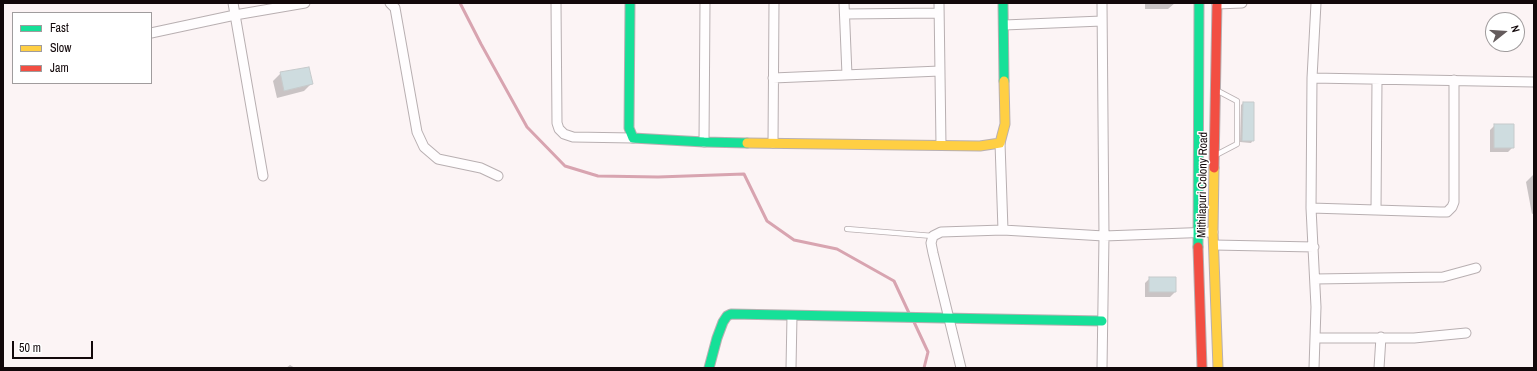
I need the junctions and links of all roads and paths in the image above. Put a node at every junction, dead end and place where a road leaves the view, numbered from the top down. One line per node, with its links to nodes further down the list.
1 (233, 3): 18 (street)
2 (305, 3): 18 (street)
3 (390, 3): 39 (street)
4 (556, 3): 32 (street)
5 (630, 3): 32 (street)
6 (706, 3): 33 (street)
7 (774, 3): 26 (street)
8 (844, 3): 17 (street)
9 (939, 3): 16 (street)
10 (1004, 3): 20 (street)
11 (1102, 3): 19 (street)
12 (1199, 3): 22 (street, Mithilapuri Colony Road)
13 (1217, 3): 14 (street); 23 (street, Mithilapuri Colony Road)
14 (1242, 3)
15 (1316, 3): 27 (street)
16 (939, 13): 17 (street); 24 (street)
17 (845, 14): 25 (street)
18 (236, 15): 21 (street); 38 (street)
19 (1102, 21): 20 (street); 47 (street)
20 (1004, 25): 35 (street)
21 (152, 33)
22 (1198, 63): 23 (street); 45 (street, Mithilapuri Colony Road)
23 (1217, 64): 31 (street, Mithilapuri Colony Road)
24 (940, 71): 25 (street); 36 (street)
25 (847, 75): 26 (street)
26 (773, 78): 34 (street)
27 (1312, 78): 28 (street); 40 (street)
28 (1377, 80): 29 (street); 41 (street)
29 (1454, 80): 30 (street); 41 (street)
30 (1534, 82)
31 (1216, 91): 37 (street, Mithilapuri Colony Road); 37 (lane)
32 (633, 138): 33 (street)
33 (704, 142): 34 (street)
34 (773, 143): 36 (street)
35 (1000, 144): 36 (street); 43 (street)
36 (941, 145)
37 (1215, 155): 44 (street, Mithilapuri Colony Road)
38 (263, 176)
39 (498, 176)
40 (1311, 208): 41 (street); 49 (street)
41 (1376, 210)
42 (848, 229): 46 (lane)
43 (1003, 230): 46 (street); 47 (street)
44 (1213, 232): 45 (street); 48 (street, Mithilapuri Colony Road)
45 (1198, 233): 47 (street); 62 (street, Mithilapuri Colony Road)
46 (933, 236): 53 (street)
47 (1104, 236): 54 (street)
48 (1214, 245): 49 (street); 63 (street, Mithilapuri Colony Road)
49 (1314, 247): 51 (street)
50 (1476, 268): 51 (street)
51 (1316, 278): 57 (street)
52 (792, 316): 53 (street); 58 (street); 59 (street)
53 (948, 318): 54 (street); 60 (street)
54 (1102, 321): 61 (street)
55 (1466, 333): 56 (street)
56 (1381, 337): 57 (street); 65 (street)
57 (1315, 338): 64 (street)
58 (709, 368)
59 (791, 368)
60 (961, 368)
61 (1102, 368)
62 (1202, 368)
63 (1218, 368)
64 (1314, 368)
65 (1379, 368)

